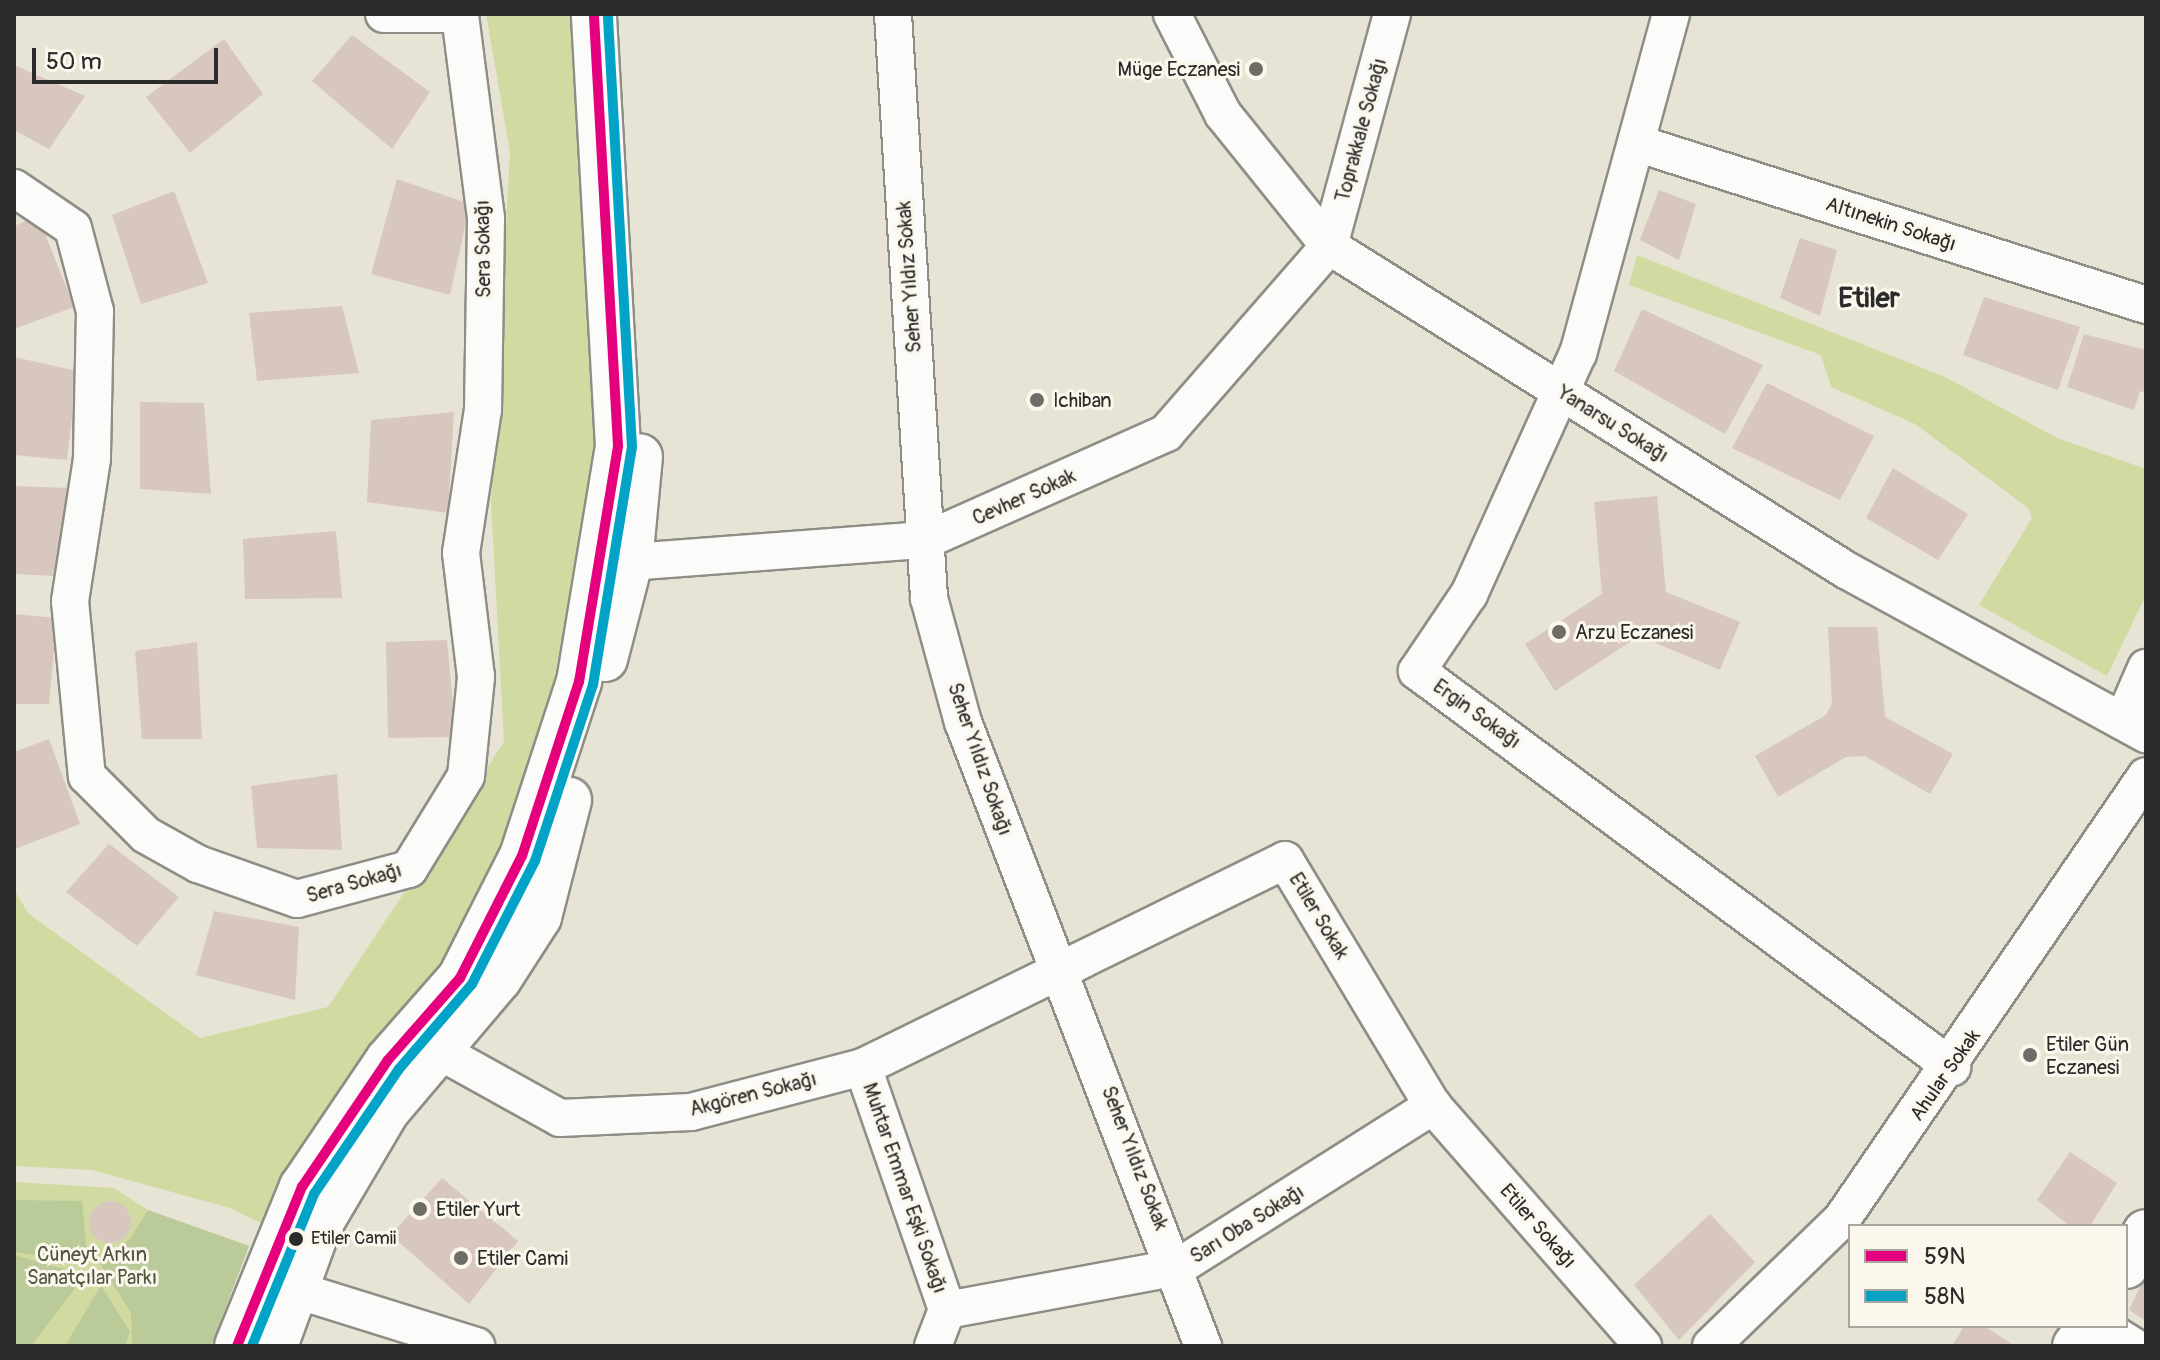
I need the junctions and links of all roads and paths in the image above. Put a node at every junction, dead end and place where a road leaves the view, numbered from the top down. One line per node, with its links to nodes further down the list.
1 (384, 14): 2 (street)
2 (460, 14): 10 (street, Sera Sokağı)
3 (594, 14): 15 (main road)
4 (624, 14): 15 (main road)
5 (893, 14): 14 (street, Seher Yıldız Sokak)
6 (1172, 14): 11 (street, Yanarsu Sokağı)
7 (1392, 14): 11 (street, Toprakkale Sokağı)
8 (1671, 14): 9 (street, Ergin Sokağı)
9 (1636, 143): 12 (street, Altınekin Sokağı); 13 (street, Ergin Sokağı)
10 (14, 188)
11 (1329, 246): 13 (street, Yanarsu Sokağı); 14 (street, Cevher Sokak)
12 (2146, 305)
13 (1562, 392): 17 (street, Yanarsu Sokağı); 22 (street, Ergin Sokağı)
14 (926, 540): 15 (street, Cevher Sokak); 19 (street, Seher Yıldız Sokağı)
15 (612, 561): 20 (main road)
16 (2146, 668): 17 (street)
17 (2135, 727)
18 (2146, 776): 22 (street, Ahular Sokak)
19 (1059, 972): 21 (street, Akgören Sokağı); 23 (street, Etiler Sokak); 26 (street, Seher Yıldız Sokak)
20 (426, 1042): 21 (street, Akgören Sokağı); 27 (main road)
21 (863, 1067): 28 (street, Muhtar Emmar Eşki Sokağı)
22 (1952, 1067): 39 (street, Ahular Sokak)
23 (1433, 1106): 26 (street, Sarı Oba Sokağı); 32 (street, Etiler Sokağı)
24 (2146, 1232): 25 (main road)
25 (2128, 1263)
26 (1178, 1267): 28 (street, Sarı Oba Sokağı); 38 (street, Seher Yıldız Sokak)
27 (278, 1284): 29 (street); 33 (main road); 34 (main road)
28 (947, 1310): 37 (street)
29 (370, 1313): 35 (street); 36 (street)
30 (2088, 1328): 40 (main road)
31 (2104, 1328): 41 (street)
32 (1636, 1343)
33 (237, 1346)
34 (275, 1346)
35 (406, 1346)
36 (476, 1346)
37 (933, 1346)
38 (1203, 1346)
39 (1711, 1346)
40 (2075, 1346)
41 (2133, 1346)

